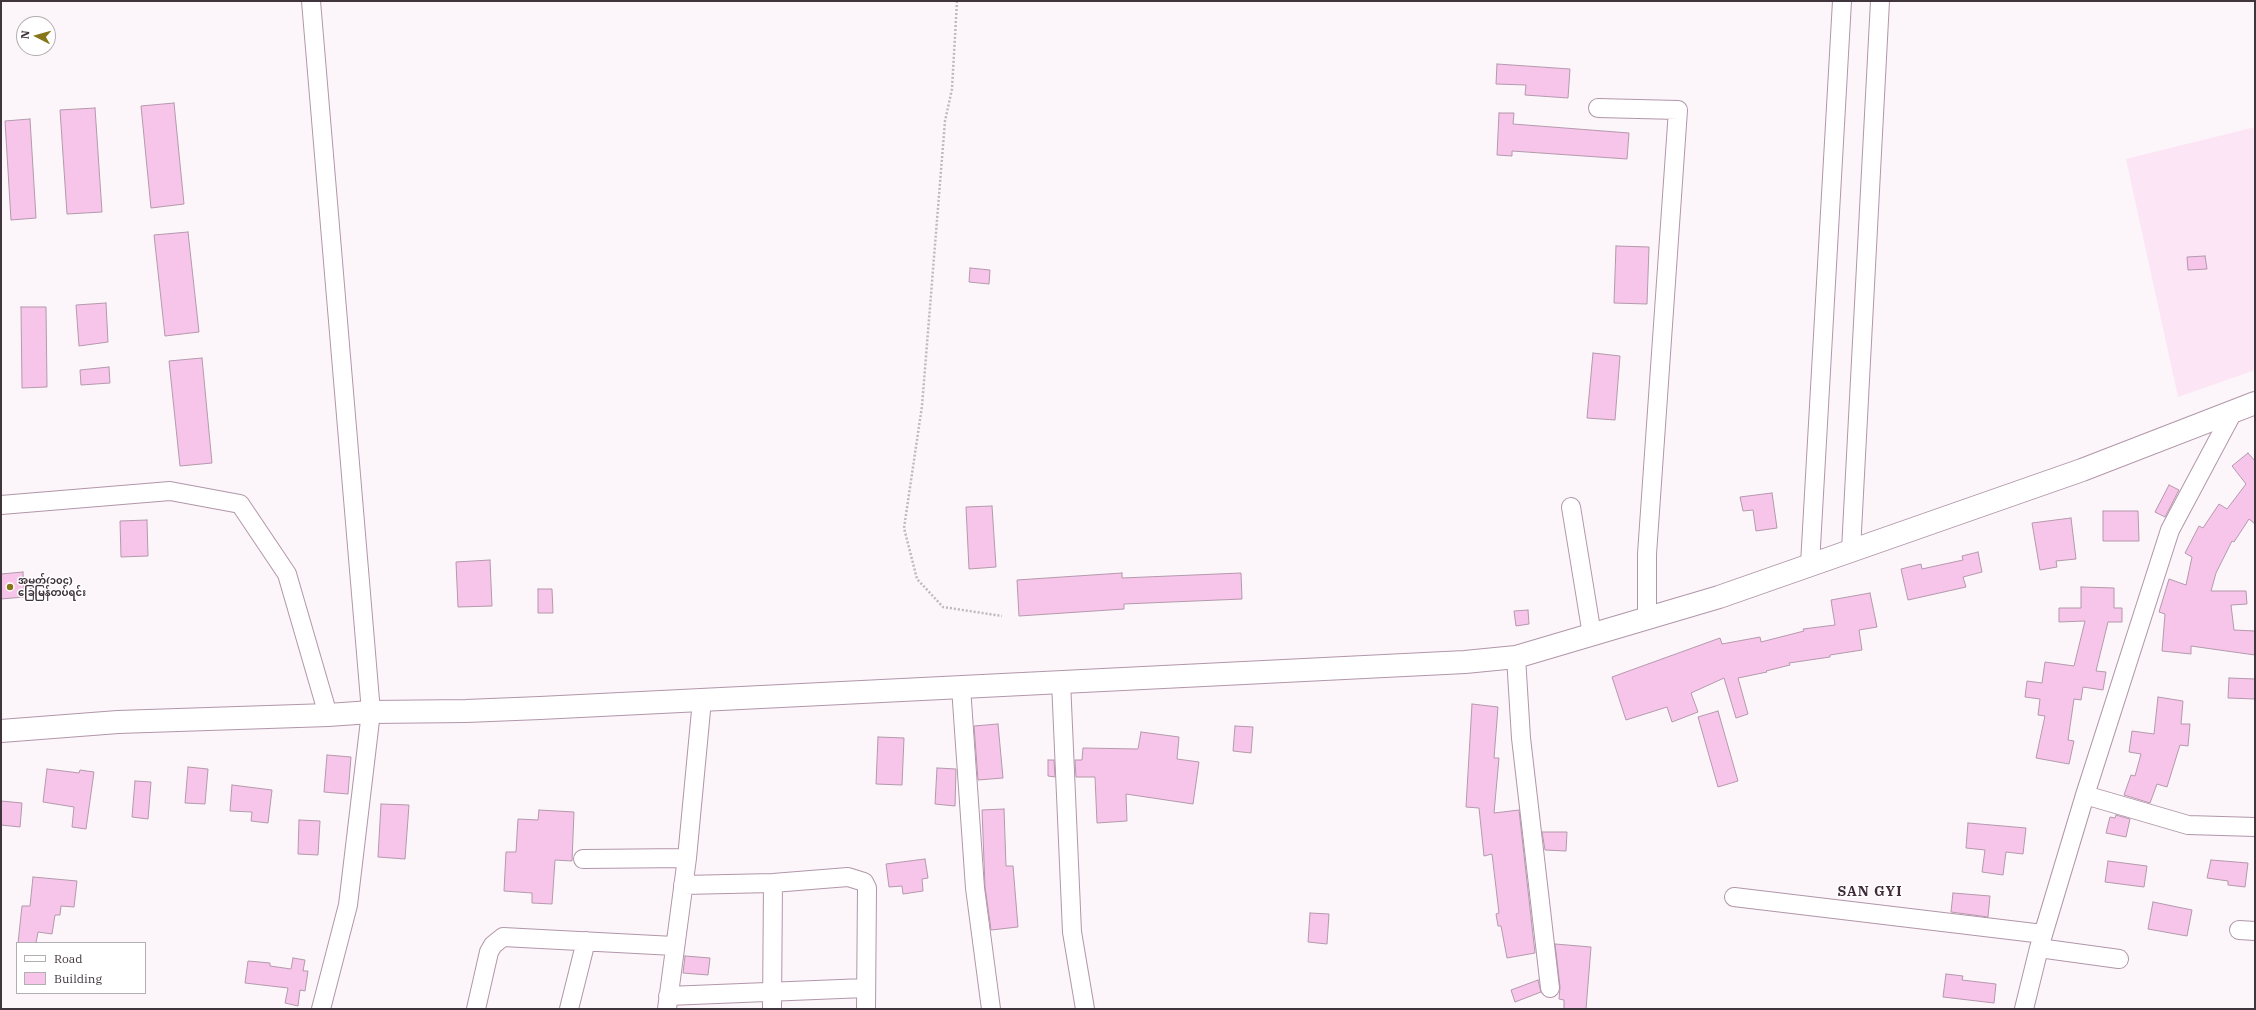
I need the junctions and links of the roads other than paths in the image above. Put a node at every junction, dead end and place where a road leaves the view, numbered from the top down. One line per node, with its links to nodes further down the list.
1 (311, 1): 17 (street)
2 (1842, 1): 10 (street)
3 (1880, 1): 9 (street)
4 (1598, 108): 11 (street)
5 (2255, 403): 6 (highway)
6 (2234, 410): 9 (highway); 20 (street)
7 (1, 505): 18 (street)
8 (1571, 507): 12 (street)
9 (1851, 550): 10 (highway)
10 (1810, 564): 11 (highway)
11 (1647, 620): 12 (highway)
12 (1592, 635): 13 (highway)
13 (1516, 657): 14 (highway); 32 (street)
14 (1061, 681): 15 (highway); 40 (street)
15 (961, 687): 16 (highway); 39 (street)
16 (702, 700): 17 (highway); 22 (street)
17 (371, 712): 18 (highway); 35 (street)
18 (328, 715): 19 (highway)
19 (1, 732)
20 (2086, 795): 21 (street); 28 (street)
21 (2255, 827)
22 (687, 858): 23 (street); 25 (street)
23 (584, 859)
24 (772, 883): 25 (street); 31 (street); 33 (street)
25 (683, 885): 29 (street)
26 (1734, 897): 28 (street)
27 (586, 941): 29 (street); 36 (street); 37 (street)
28 (2041, 941): 30 (street); 41 (street)
29 (674, 946): 34 (street)
30 (2119, 959)
31 (865, 988): 33 (street); 38 (street)
32 (1550, 988)
33 (772, 1000): 34 (street)
34 (667, 1003)
35 (321, 1009)
36 (476, 1009)
37 (569, 1009)
38 (866, 1009)
39 (991, 1009)
40 (1085, 1009)
41 (2024, 1009)

